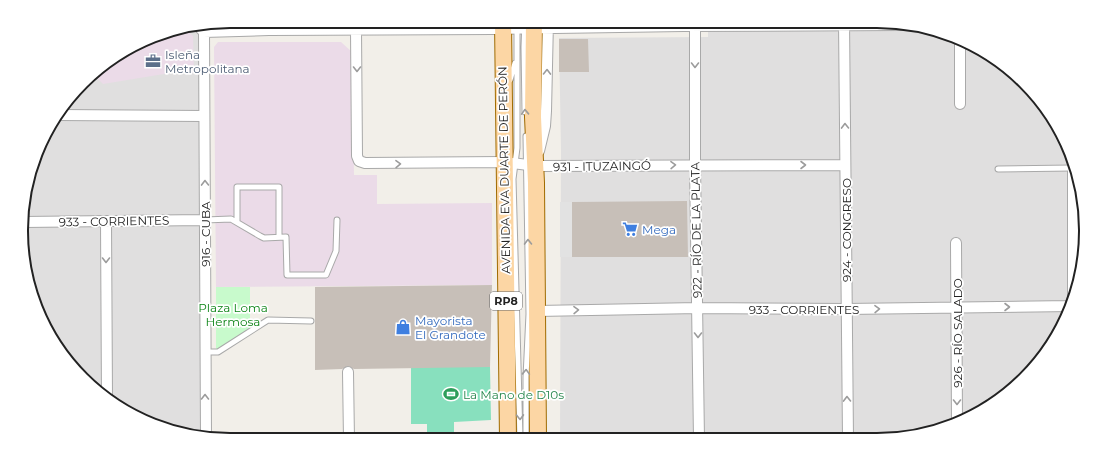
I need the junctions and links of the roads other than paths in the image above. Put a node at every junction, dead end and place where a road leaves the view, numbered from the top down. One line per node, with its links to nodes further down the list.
1 (321, 28): 10 (street)
2 (424, 28): 10 (street)
3 (524, 28): 12 (lane)
4 (524, 28): 13 (main road, AVENIDA EVA DUARTE DE PERÓN / RP8)
5 (525, 28): 18 (lane, one-way to 5)
6 (525, 28): 23 (main road, RP8, one-way to 6)
7 (694, 28): 21 (street, 922 - RÍO DE LA PLATA, one-way to 21)
8 (844, 28): 22 (street, 924 - CONGRESO, one-way to 8)
9 (201, 30): 17 (street, 916 - CUBA)
10 (356, 30): 20 (street, 931 - ITUZAINGÓ, one-way to 20)
11 (960, 46): 14 (street)
12 (516, 56): 16 (lane); 20 (lane)
13 (504, 95): 16 (main road); 20 (main road, AVENIDA EVA DUARTE DE PERÓN / RP8)
14 (960, 104)
15 (64, 115): 17 (street)
16 (510, 115): 20 (main road)
17 (204, 116): 27 (street, 916 - CUBA, one-way to 17)
18 (526, 118)
19 (526, 134): 23 (lane)
20 (510, 163): 23 (street, 931 - ITUZAINGÓ); 47 (main road, AVENIDA EVA DUARTE DE PERÓN / RP8); 48 (lane, one-way to 48)
21 (695, 165): 22 (street, 931 - ITUZAINGÓ, one-way to 22); 23 (street, 931 - ITUZAINGÓ, one-way to 21); 37 (street, 922 - RÍO DE LA PLATA)
22 (845, 165): 38 (street, 924 - CONGRESO)
23 (531, 166): 39 (main road, RP8); 49 (lane, one-way to 23)
24 (998, 169): 25 (lane)
25 (1069, 169)
26 (1073, 182): 34 (street)
27 (205, 220): 29 (street, 933 - CORRIENTES); 31 (lane); 41 (street, 916 - CUBA)
28 (336, 220): 32 (lane)
29 (106, 221): 30 (street, 933 - CORRIENTES); 43 (street, one-way to 43)
30 (28, 222)
31 (237, 222): 32 (lane); 32 (lane)
32 (279, 237)
33 (956, 243): 36 (street, 926 - RÍO SALADO)
34 (1073, 279)
35 (1065, 306): 36 (street, 933 - CORRIENTES, one-way to 35)
36 (956, 307): 38 (street, 933 - CORRIENTES, one-way to 36); 44 (street, 926 - RÍO SALADO, one-way to 44)
37 (698, 308): 38 (street, 933 - CORRIENTES); 39 (street, 933 - CORRIENTES, one-way to 37); 51 (street, 922 - RÍO DE LA PLATA, one-way to 51)
38 (846, 309): 52 (street, 924 - CONGRESO, one-way to 38)
39 (537, 311): 50 (main road, RP8)
40 (311, 321): 41 (lane)
41 (205, 352): 45 (street, 916 - CUBA, one-way to 41)
42 (348, 372): 46 (street)
43 (107, 391)
44 (957, 417)
45 (206, 431)
46 (348, 433)
47 (508, 433)
48 (520, 433)
49 (526, 433)
50 (538, 433)
51 (699, 433)
52 (848, 433)

